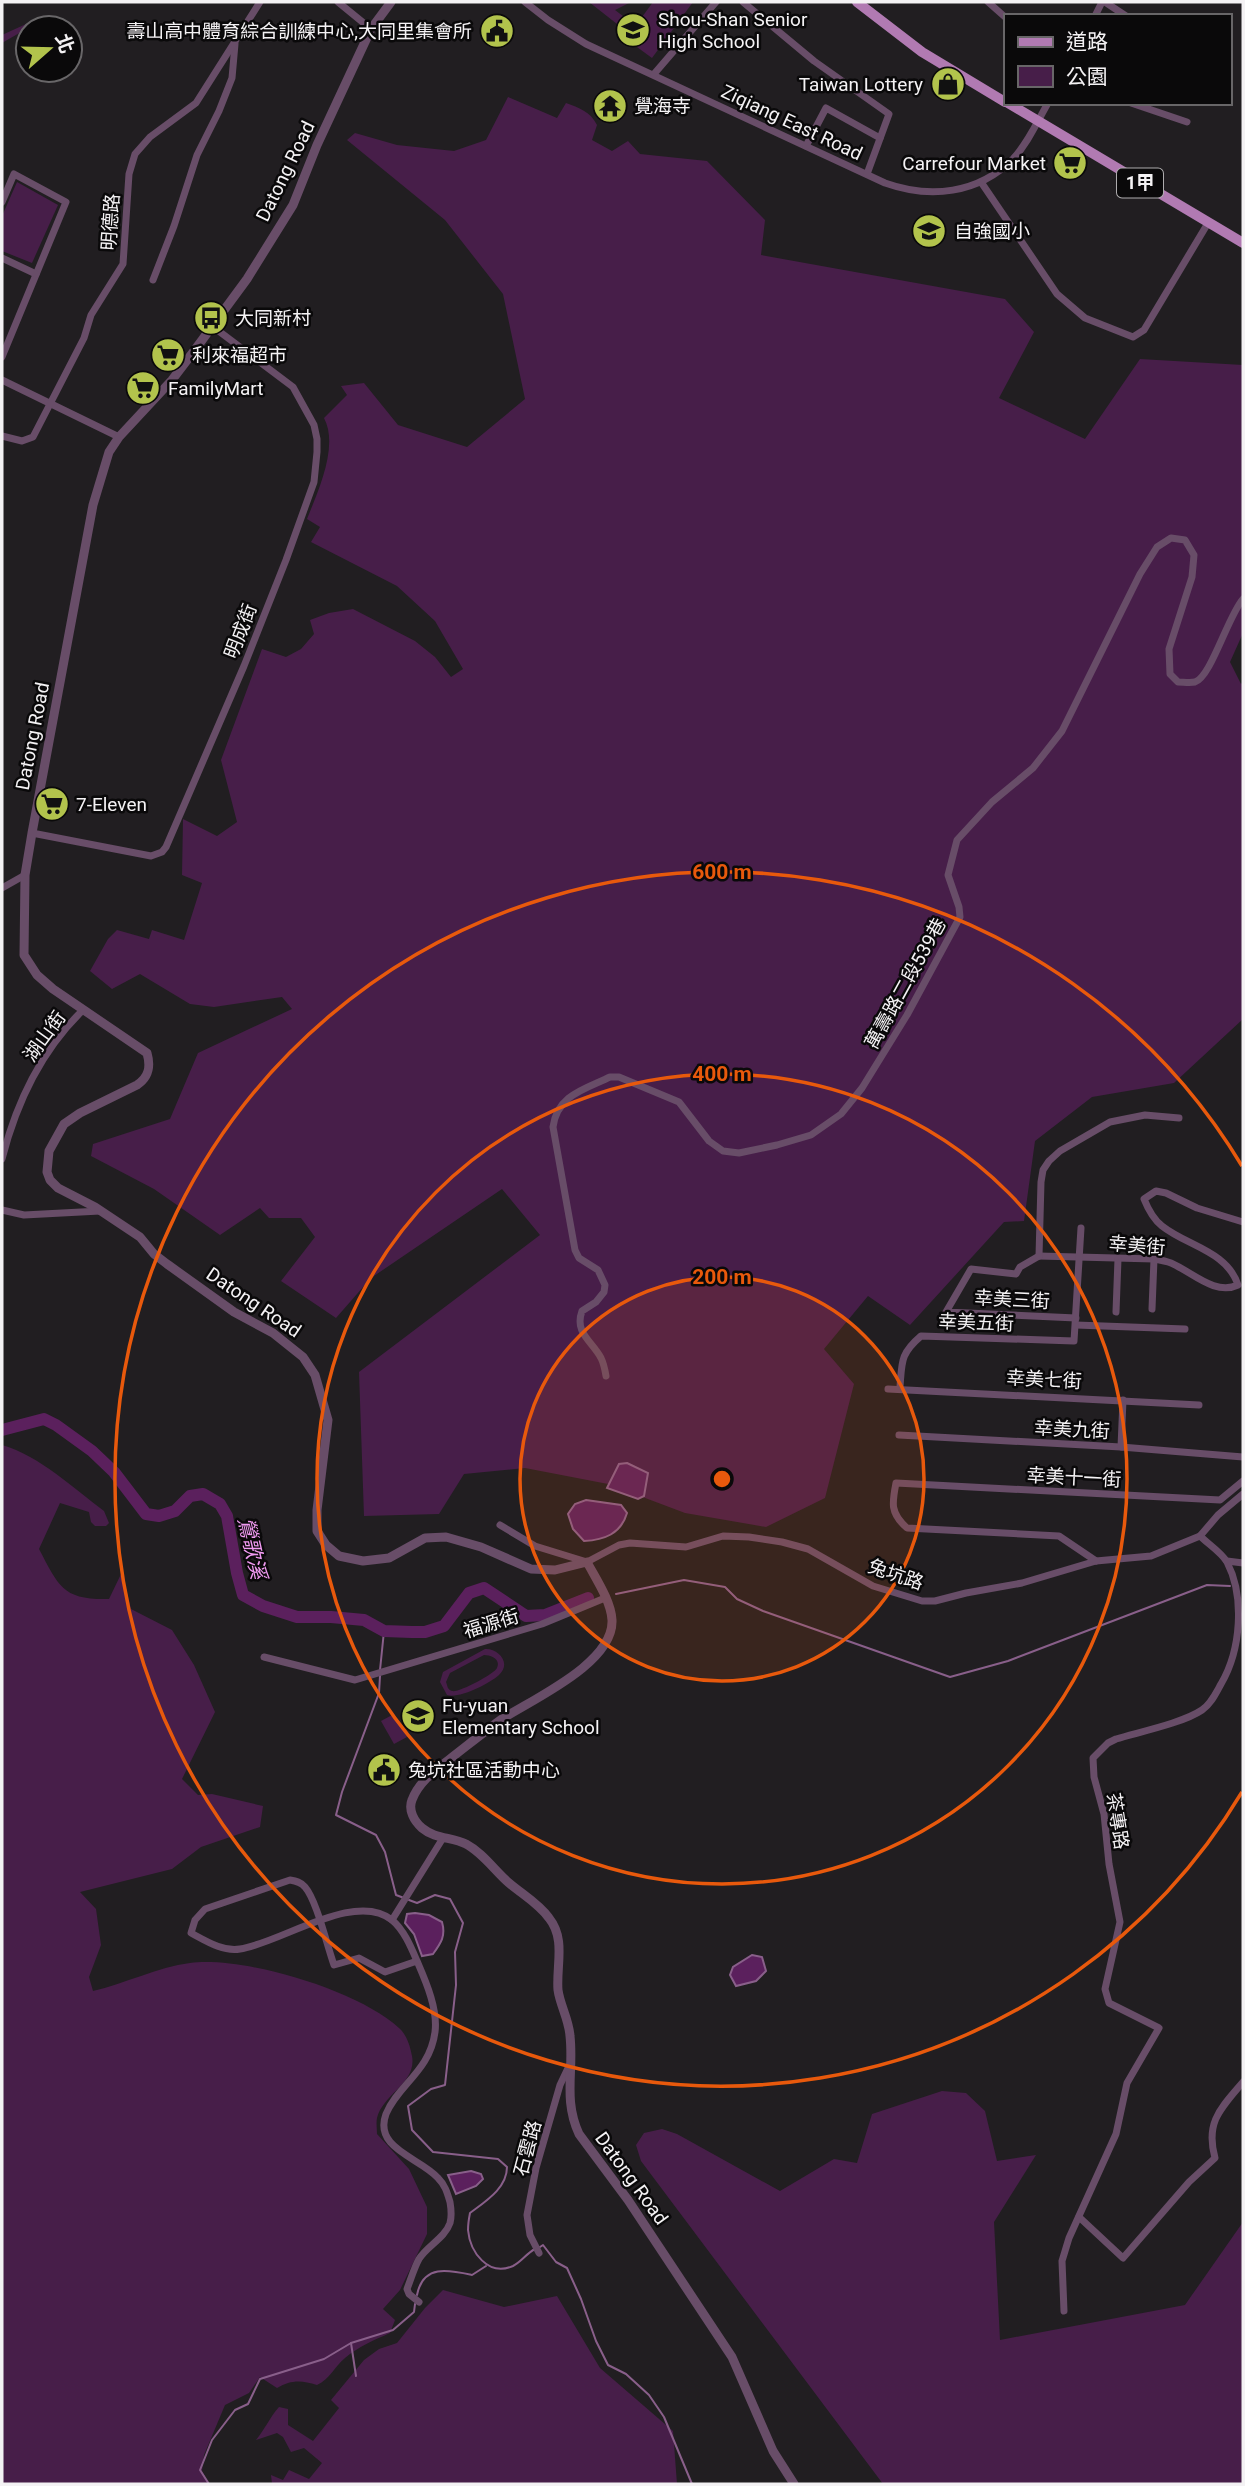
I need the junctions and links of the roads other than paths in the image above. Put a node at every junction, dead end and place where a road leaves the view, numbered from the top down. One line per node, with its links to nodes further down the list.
1 (260, 2): 14 (street, 明德路)
2 (338, 2): 13 (street)
3 (391, 2): 13 (street, Datong Road)
4 (525, 2): 15 (street, Ziqiang East Road)
5 (716, 2): 15 (street)
6 (743, 2): 22 (street)
7 (857, 2): 16 (main road, 1甲)
8 (988, 2): 12 (street)
9 (1104, 2): 10 (street); 11 (street)
10 (1097, 13)
11 (1123, 14)
12 (1004, 16)
13 (371, 29): 32 (street, Datong Road)
14 (235, 44): 31 (street); 35 (street, 明德路)
15 (654, 75): 23 (street, Ziqiang East Road)
16 (1004, 100)
17 (1012, 105): 20 (main road, 1甲)
18 (1047, 105): 20 (street, Ziqiang East Road)
19 (1137, 105): 21 (street)
20 (1038, 121): 25 (street, Ziqiang East Road); 27 (main road, 1甲)
21 (1187, 122)
22 (880, 138): 23 (street); 24 (street)
23 (806, 146): 24 (street, Ziqiang East Road)
24 (867, 174): 25 (street, Ziqiang East Road)
25 (981, 182): 27 (street)
26 (2, 202): 30 (street)
27 (1208, 223): 28 (main road, 1甲)
28 (1243, 243)
29 (2, 258): 30 (street)
30 (36, 274): 33 (street)
31 (153, 280)
32 (212, 326): 37 (street, Datong Road); 39 (street, 明成街)
33 (2, 357)
34 (2, 380): 35 (street)
35 (50, 404): 36 (street, 明德路); 37 (street)
36 (2, 436)
37 (119, 437): 39 (street, Datong Road)
38 (1243, 600): 57 (street, 萬壽路二段539巷)
39 (32, 833): 40 (street, Datong Road)
40 (25, 875): 41 (street); 42 (street, Datong Road)
41 (2, 888)
42 (82, 1011): 44 (street, 湖山街); 46 (street, Datong Road)
43 (1180, 1118): 49 (street)
44 (2, 1159)
45 (2, 1210): 46 (street)
46 (100, 1211): 70 (street, Datong Road)
47 (1243, 1222): 52 (street, 幸美街)
48 (1081, 1228): 50 (street)
49 (1039, 1255): 50 (street, 幸美街); 55 (street, 幸美三街)
50 (1080, 1257): 51 (street, 幸美街); 55 (street)
51 (1118, 1259): 52 (street, 幸美街); 54 (street)
52 (1154, 1259): 53 (street)
53 (1152, 1309)
54 (1116, 1312)
55 (1076, 1322): 56 (street, 幸美三街); 58 (street, 幸美五街)
56 (1185, 1329)
57 (606, 1376)
58 (900, 1387): 59 (street, 幸美七街); 60 (street, 幸美七街)
59 (888, 1388)
60 (1123, 1399): 61 (street, 幸美七街); 63 (street)
61 (1199, 1405)
62 (899, 1434): 63 (street, 幸美九街)
63 (1121, 1447): 64 (street, 幸美九街)
64 (1243, 1457)
65 (1243, 1481): 69 (street, 幸美十一街)
66 (1243, 1494): 68 (street)
67 (500, 1525): 70 (street)
68 (1200, 1536): 69 (street, 兔坑路); 71 (street, 茶專路)
69 (1096, 1561): 70 (street, 兔坑路)
70 (587, 1562): 73 (street, Datong Road)
71 (1227, 1562): 72 (street); 81 (street, 茶專路)
72 (1243, 1563)
73 (605, 1598): 74 (street, 福源街); 75 (street, Datong Road)
74 (264, 1657)
75 (443, 1838): 76 (street); 79 (street, Datong Road)
76 (392, 1920): 77 (street); 78 (street)
77 (319, 1922): 77 (street); 78 (street)
78 (417, 1961): 83 (street)
79 (570, 2064): 82 (street, 石雲路); 85 (street, Datong Road)
80 (1243, 2082): 81 (street)
81 (1079, 2217): 84 (street, 茶專路)
82 (539, 2253)
83 (419, 2302)
84 (1064, 2311)
85 (794, 2484)

